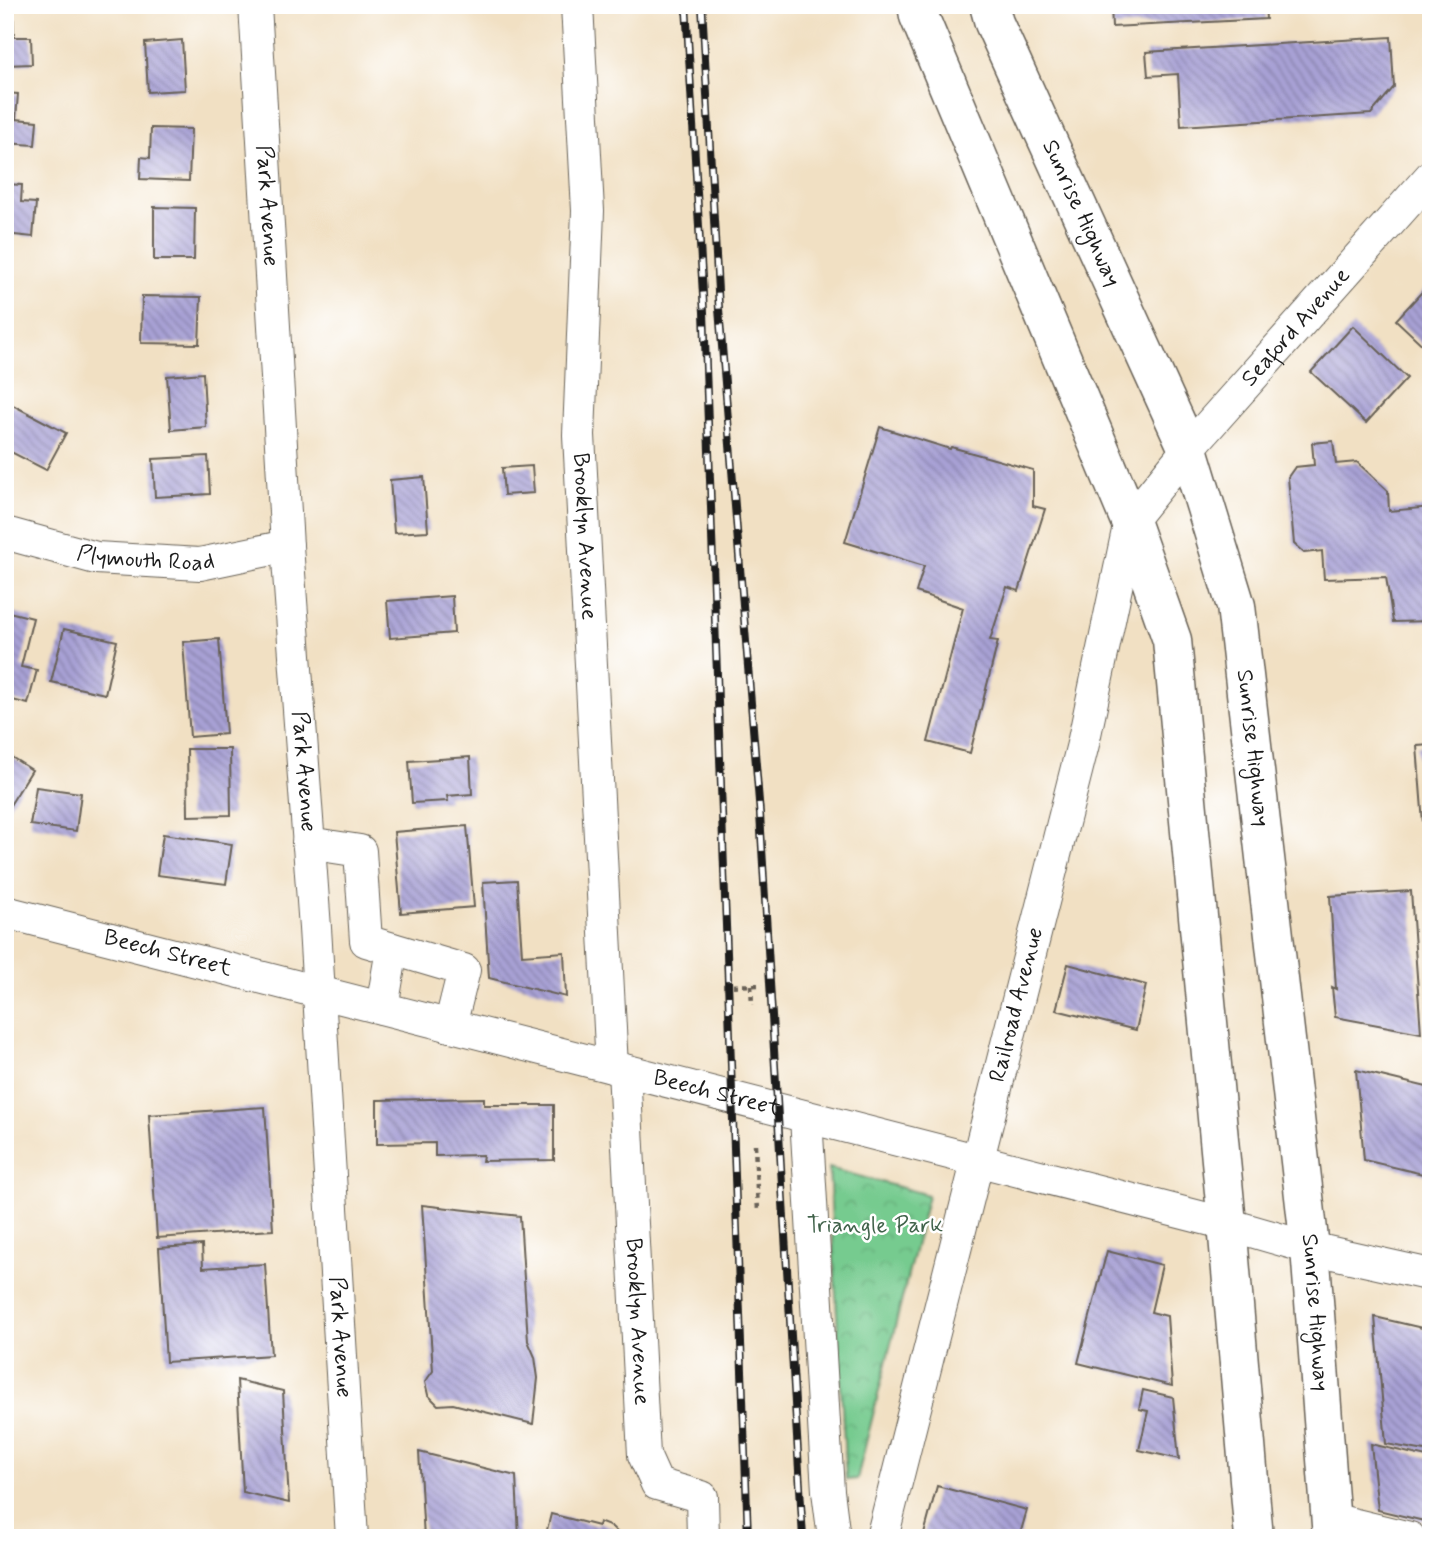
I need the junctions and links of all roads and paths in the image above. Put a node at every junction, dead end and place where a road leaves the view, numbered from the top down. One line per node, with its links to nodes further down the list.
1 (255, 5): 10 (street, Park Avenue)
2 (577, 5): 22 (street, Brooklyn Avenue)
3 (917, 5): 8 (highway)
4 (989, 5): 6 (highway, Sunrise Highway)
5 (1431, 176): 6 (street, Seaford Avenue)
6 (1188, 449): 7 (street, Seaford Avenue); 28 (highway, Sunrise Highway)
7 (1163, 481): 8 (street, Railroad Avenue)
8 (1130, 522): 25 (street, Railroad Avenue); 27 (highway)
9 (5, 533): 10 (street, Plymouth Road)
10 (287, 546): 11 (street, Park Avenue)
11 (308, 843): 13 (street, Park Avenue); 14 (street)
12 (5, 912): 18 (street, Beech Street)
13 (316, 928): 14 (street); 18 (street, Park Avenue)
14 (379, 945): 20 (street); 21 (street)
15 (751, 985): 16 (path); 17 (path); 19 (path)
16 (763, 985)
17 (723, 986)
18 (319, 992): 20 (street, Beech Street); 31 (street, Park Avenue)
19 (752, 1005)
20 (382, 1008): 21 (street, Beech Street)
21 (450, 1026): 22 (street, Beech Street)
22 (618, 1069): 23 (street, Beech Street); 32 (street, Brooklyn Avenue)
23 (806, 1117): 25 (street, Beech Street); 33 (street)
24 (755, 1144): 26 (path)
25 (978, 1161): 27 (street, Beech Street); 34 (street, Railroad Avenue)
26 (758, 1212)
27 (1227, 1224): 28 (street, Beech Street); 35 (highway)
28 (1310, 1248): 29 (street, Beech Street); 30 (highway, Sunrise Highway)
29 (1431, 1275)
30 (1331, 1529): 36 (street)
31 (352, 1538)
32 (703, 1538)
33 (834, 1538)
34 (882, 1538)
35 (1254, 1538)
36 (1410, 1538)

